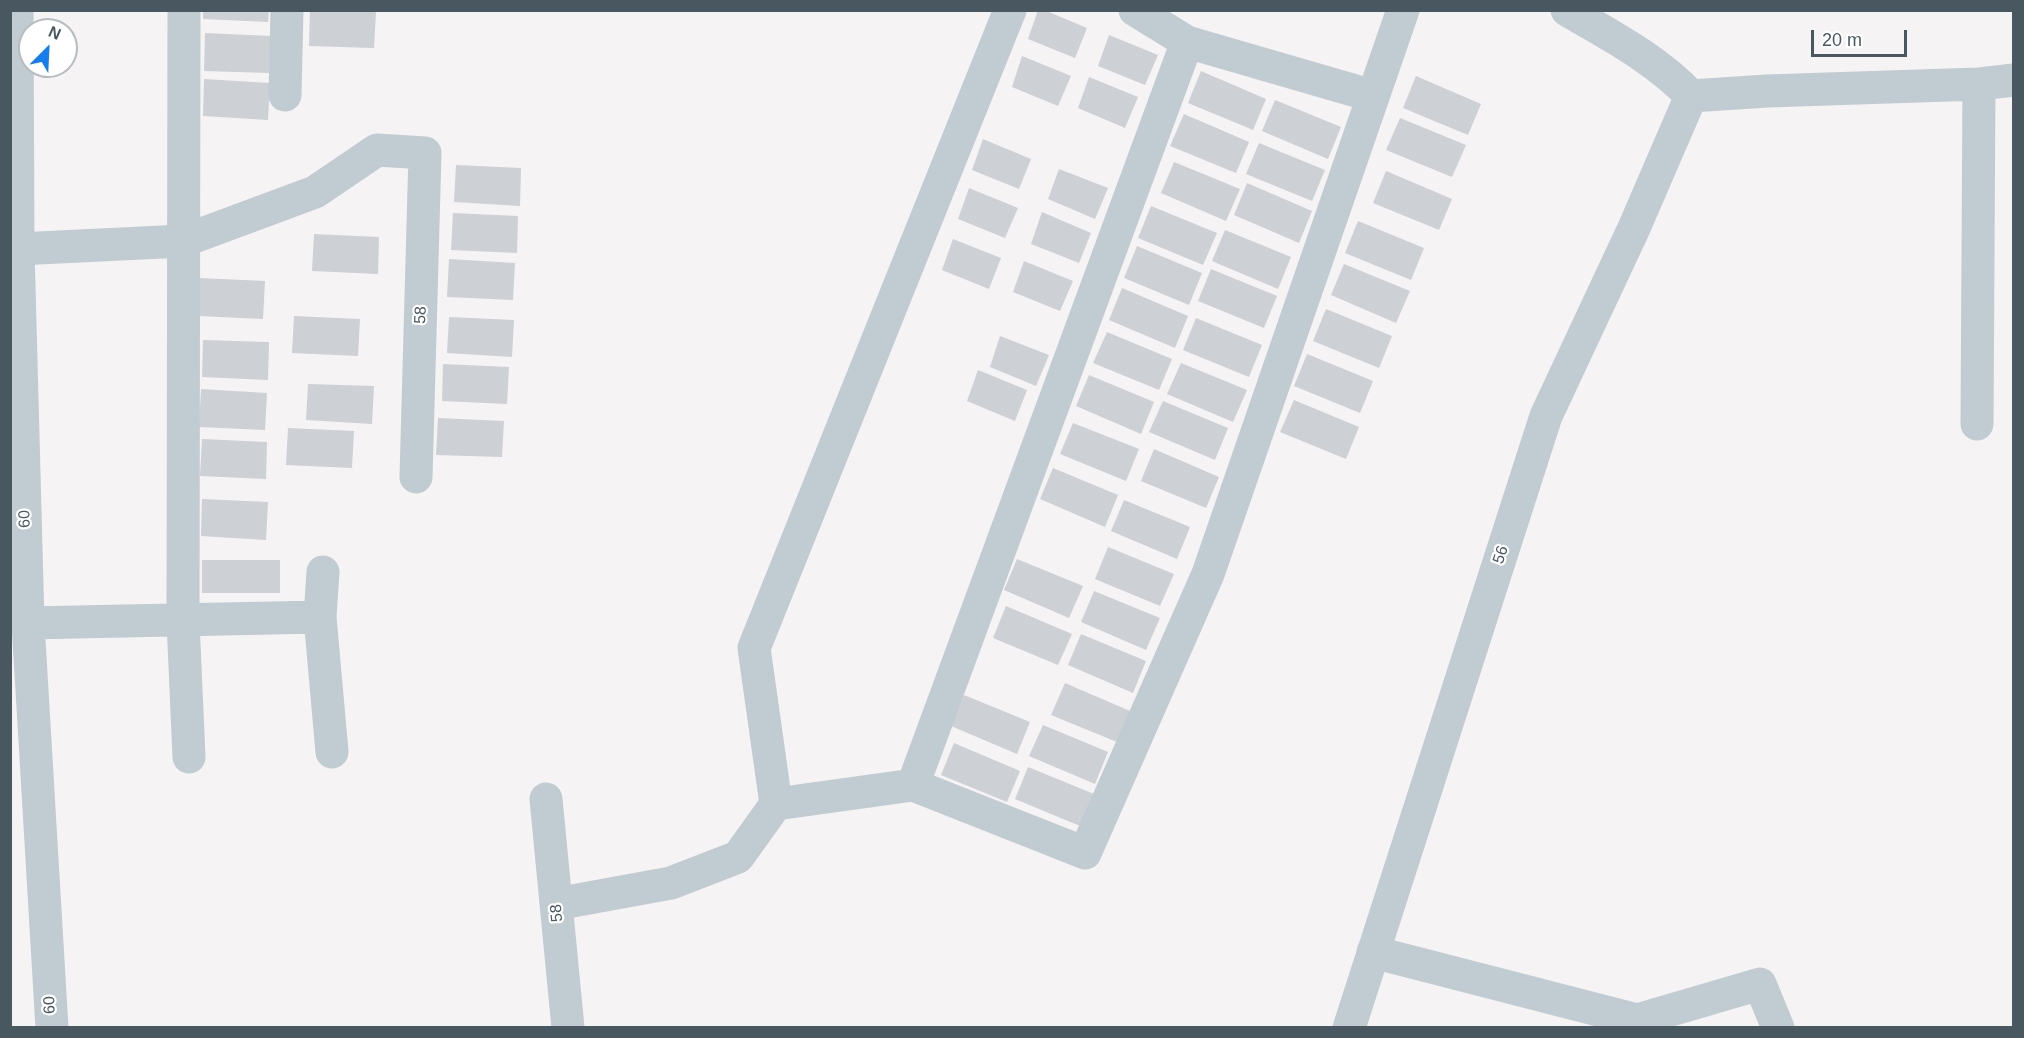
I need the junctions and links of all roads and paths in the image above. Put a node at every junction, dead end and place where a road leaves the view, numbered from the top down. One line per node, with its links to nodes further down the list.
1 (16, 10): 15 (street, 60)
2 (184, 10): 14 (street)
3 (287, 10): 11 (street)
4 (1010, 10): 26 (street)
5 (1135, 10): 8 (street)
6 (1403, 10): 12 (street)
7 (1567, 10): 13 (street)
8 (1187, 42): 12 (street); 24 (street)
9 (2013, 80): 10 (street)
10 (1979, 84): 13 (street); 16 (street)
11 (285, 95)
12 (1373, 96): 24 (street)
13 (1691, 96): 28 (street, 56)
14 (183, 240): 15 (street); 17 (street, 58); 20 (street)
15 (18, 249): 21 (street, 60)
16 (1977, 424)
17 (416, 477)
18 (323, 572): 19 (street)
19 (320, 617): 20 (street); 22 (street)
20 (183, 621): 21 (street); 23 (street)
21 (28, 623): 29 (street, 60)
22 (332, 752)
23 (189, 757)
24 (913, 785): 26 (street)
25 (546, 799): 27 (street, 58)
26 (776, 804): 27 (street)
27 (556, 904): 30 (street, 58)
28 (1373, 952): 31 (street, 56); 32 (street)
29 (52, 1028)
30 (568, 1028)
31 (1349, 1028)
32 (1778, 1028)

